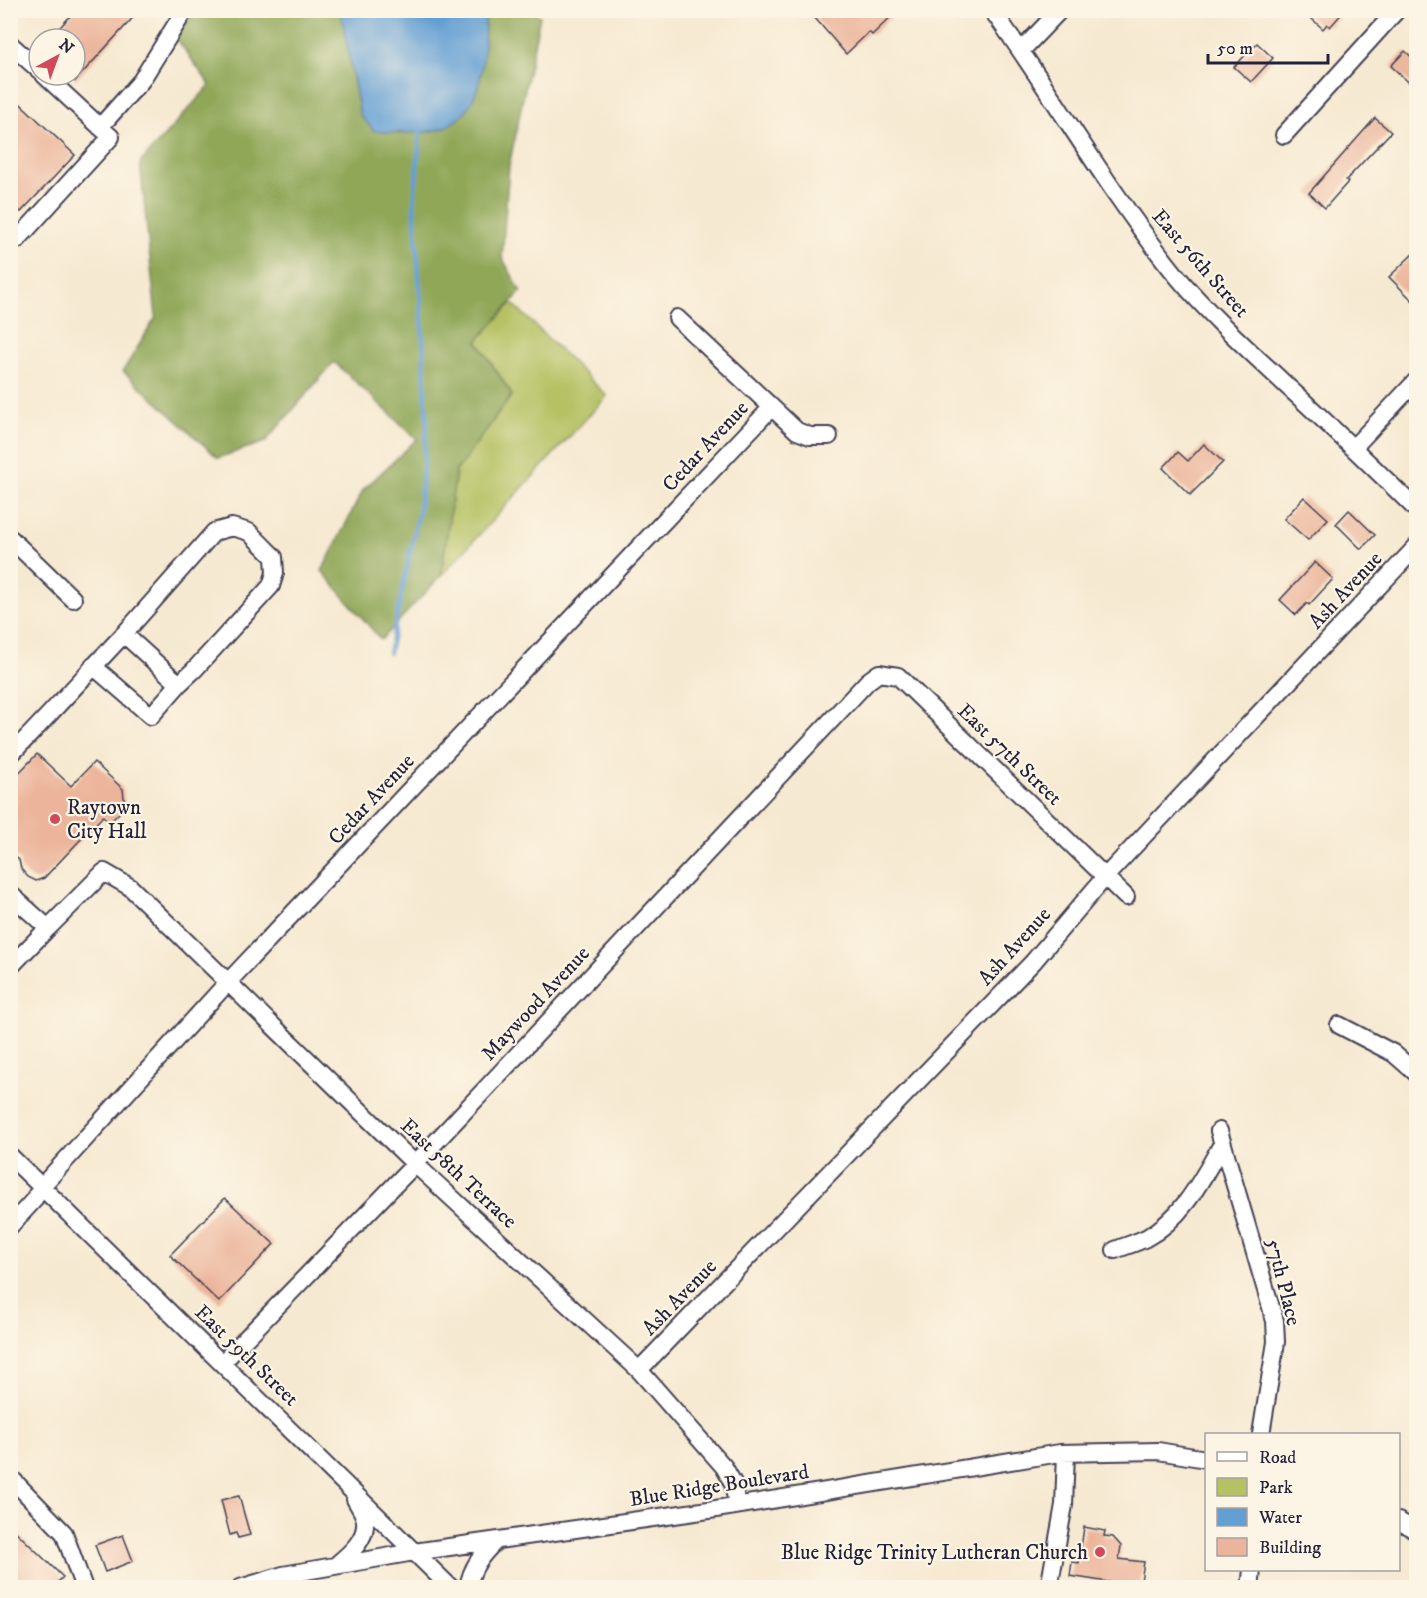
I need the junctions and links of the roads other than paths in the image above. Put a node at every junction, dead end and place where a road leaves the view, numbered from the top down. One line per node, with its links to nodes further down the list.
1 (185, 10): 9 (street)
2 (992, 10): 6 (street, East 56th Street)
3 (1060, 10): 6 (street)
4 (1397, 10): 10 (street)
5 (10, 44): 7 (street)
6 (1021, 51): 16 (street, East 56th Street)
7 (27, 59)
8 (57, 87): 9 (street)
9 (100, 126): 11 (street)
10 (1284, 135)
11 (10, 243)
12 (677, 318): 14 (street)
13 (1416, 381): 16 (street)
14 (771, 408): 15 (street); 31 (street, Cedar Avenue)
15 (829, 436)
16 (1354, 447): 17 (street, East 56th Street)
17 (1416, 509)
18 (10, 538): 20 (street)
19 (1416, 547): 26 (street, Ash Avenue)
20 (73, 599)
21 (124, 634): 22 (street); 24 (street); 24 (street)
22 (93, 666): 24 (street); 25 (street)
23 (879, 673): 26 (street, East 57th Street); 35 (street, Maywood Avenue)
24 (179, 684)
25 (10, 755)
26 (1105, 877): 28 (street, East 57th Street); 40 (street, Ash Avenue)
27 (10, 894): 29 (street)
28 (1126, 897)
29 (48, 928): 30 (street); 31 (street, East 58th Terrace)
30 (10, 967)
31 (228, 982): 35 (street, East 58th Terrace); 36 (street, Cedar Avenue)
32 (1339, 1025): 33 (street)
33 (1416, 1073)
34 (10, 1155): 36 (street, East 59th Street)
35 (415, 1164): 39 (street, Maywood Avenue); 40 (street, East 58th Terrace)
36 (42, 1186): 37 (street, Cedar Avenue); 39 (street, East 59th Street)
37 (12, 1222)
38 (1115, 1250): 41 (street, 57th Place)
39 (222, 1363): 45 (street, East 59th Street)
40 (639, 1370): 46 (street, East 58th Terrace)
41 (1261, 1433)
42 (1066, 1453): 43 (street, Blue Ridge Boulevard); 46 (street, Blue Ridge Boulevard); 57 (street)
43 (1205, 1459)
44 (10, 1481): 53 (street)
45 (351, 1490): 50 (street, East 59th Street); 51 (street)
46 (737, 1505): 49 (street, Blue Ridge Boulevard)
47 (1400, 1522): 48 (street)
48 (1416, 1530)
49 (496, 1541): 50 (street, Blue Ridge Boulevard); 56 (street)
50 (414, 1552): 51 (street, Blue Ridge Boulevard); 55 (street, East 59th Street)
51 (335, 1566): 54 (street, Blue Ridge Boulevard)
52 (1252, 1571): 58 (street)
53 (84, 1587)
54 (240, 1587)
55 (451, 1587)
56 (468, 1587)
57 (1049, 1587)
58 (1250, 1587)

